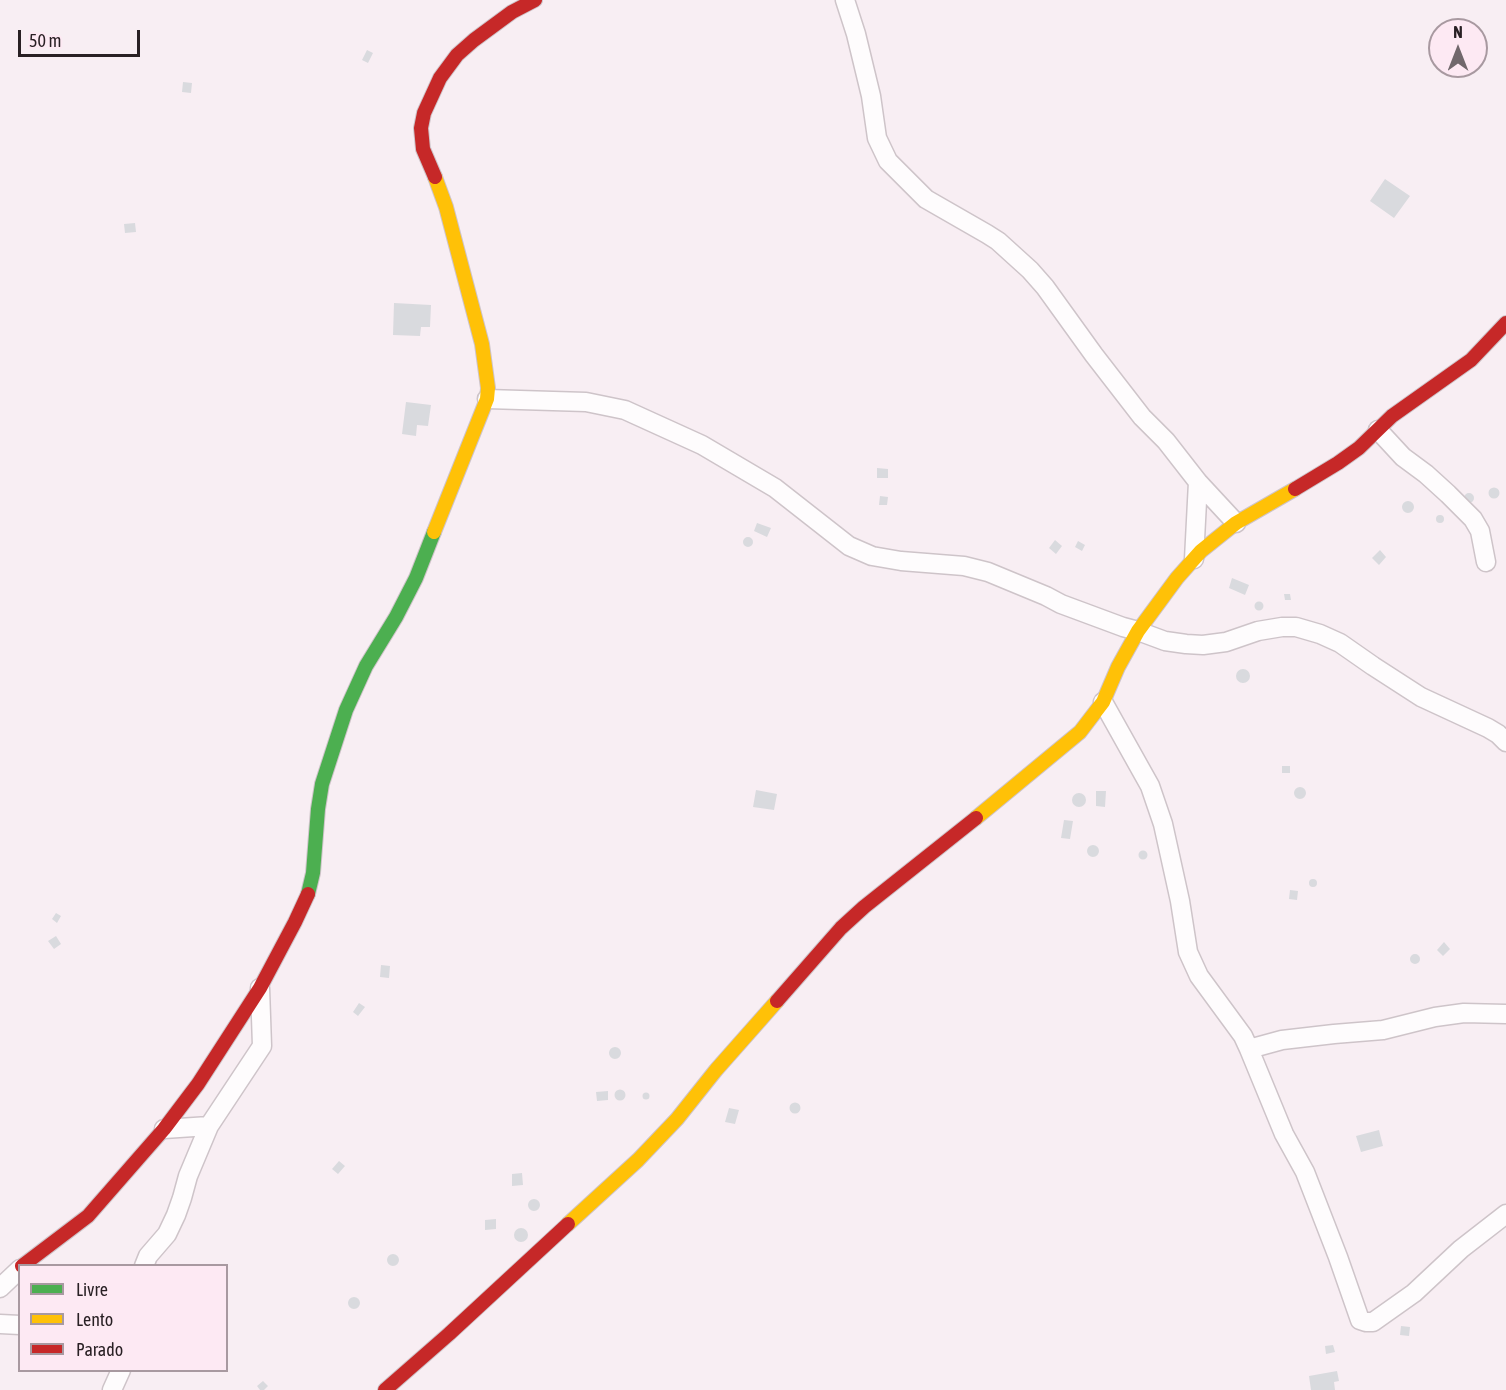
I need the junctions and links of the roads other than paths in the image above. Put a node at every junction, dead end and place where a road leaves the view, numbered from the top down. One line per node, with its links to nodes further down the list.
1 (535, 0): 4 (street)
2 (844, 0): 6 (street)
3 (1506, 322): 5 (street)
4 (487, 399): 10 (street); 13 (street)
5 (1378, 430): 7 (street); 9 (street)
6 (1198, 482): 7 (street); 8 (street)
7 (1236, 523): 8 (street)
8 (1194, 559): 10 (street)
9 (1486, 562)
10 (1138, 631): 11 (street); 12 (street)
11 (1103, 702): 15 (street); 27 (street)
12 (1506, 742)
13 (260, 988): 16 (street); 17 (street)
14 (1506, 1014): 15 (street)
15 (1249, 1049): 18 (street)
16 (209, 1126): 17 (street); 20 (street)
17 (164, 1129): 19 (street)
18 (1506, 1214)
19 (25, 1264)
20 (145, 1264)
21 (18, 1270): 22 (street)
22 (0, 1288)
23 (0, 1324): 24 (street)
24 (18, 1325)
25 (121, 1372): 26 (street)
26 (112, 1390)
27 (385, 1390)

